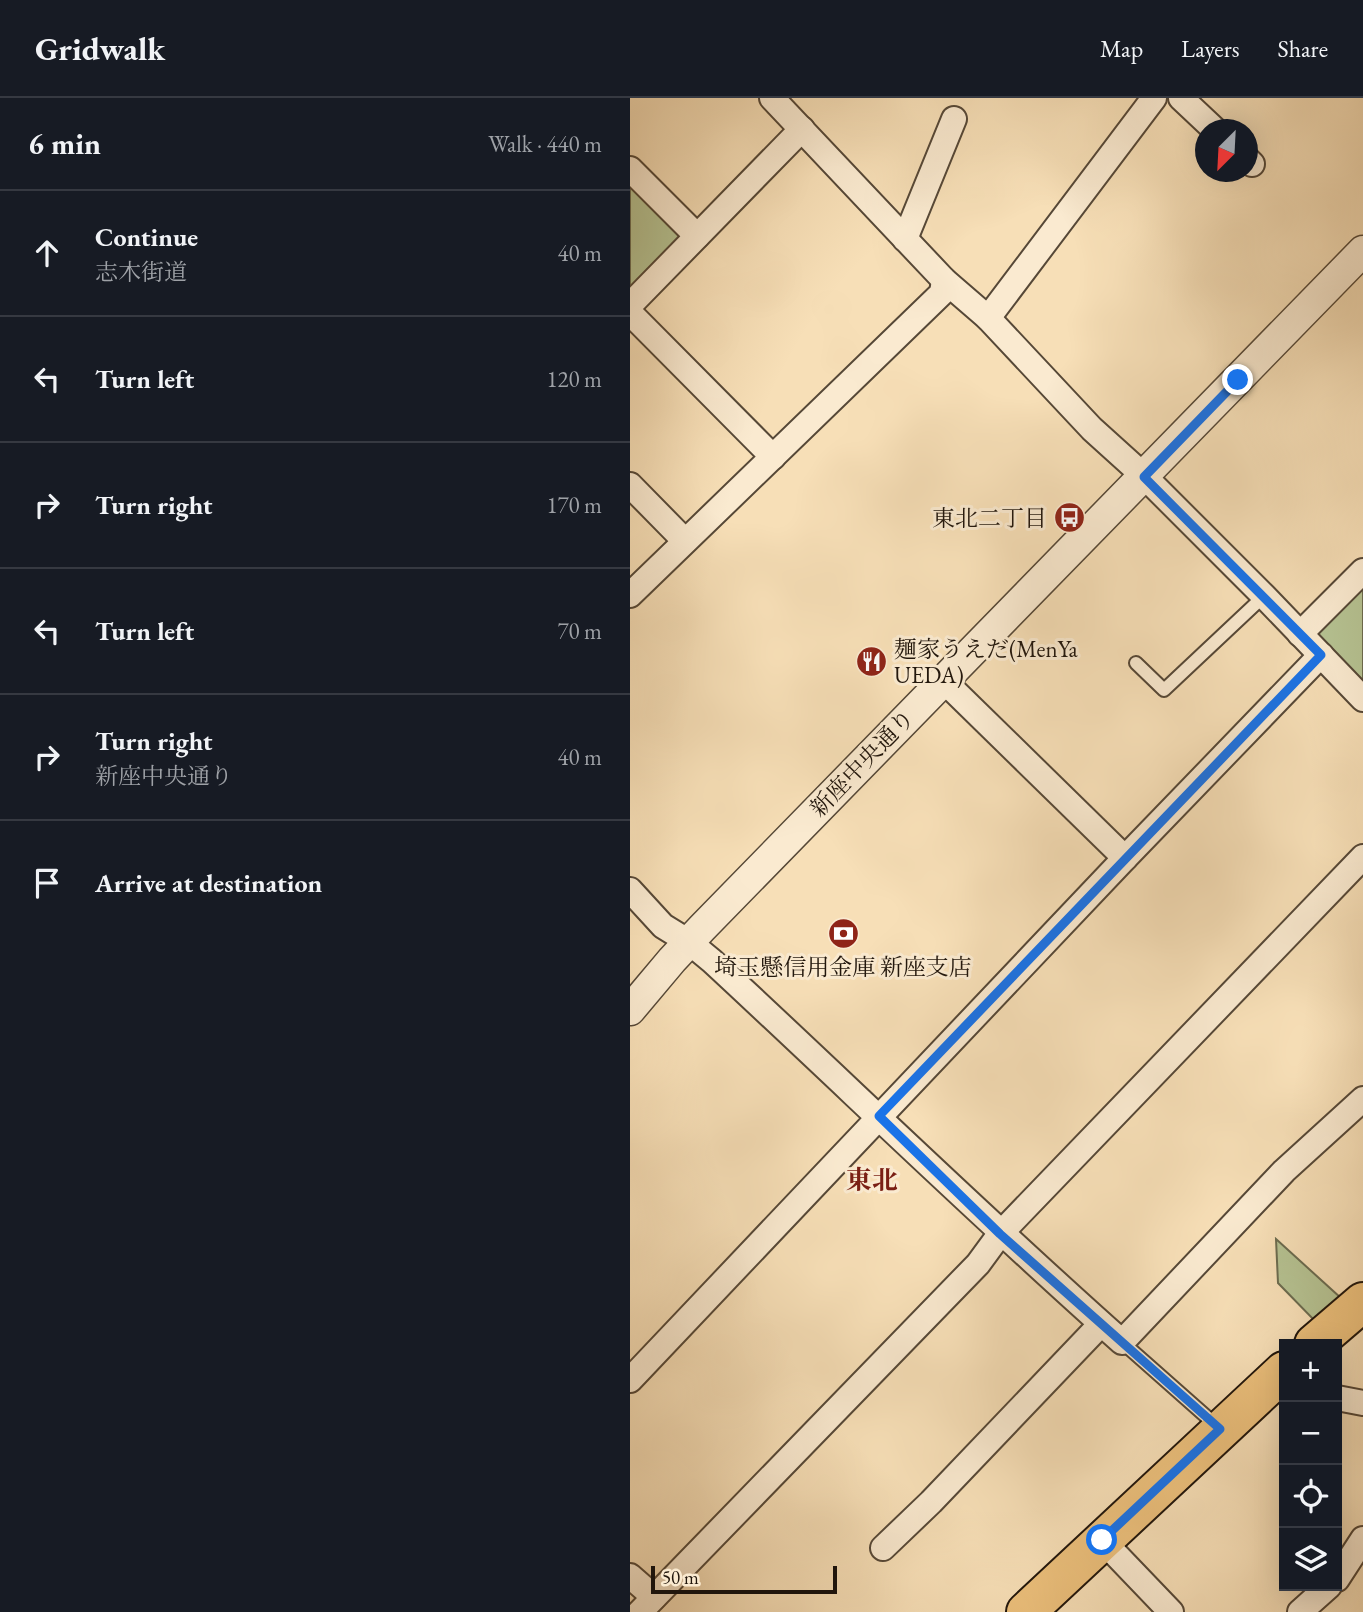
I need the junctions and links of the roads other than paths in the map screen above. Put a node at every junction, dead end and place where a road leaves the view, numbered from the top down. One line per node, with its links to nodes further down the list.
1 (772, 98): 6 (street)
2 (1154, 98): 14 (street)
3 (1181, 98): 5 (street)
4 (954, 119): 9 (street)
5 (1203, 119)
6 (802, 129): 8 (street); 9 (street)
7 (630, 169): 8 (street)
8 (697, 236): 12 (street)
9 (905, 239): 11 (street)
10 (1363, 251): 16 (street, 新座中央通り)
11 (944, 280): 14 (street); 15 (street)
12 (630, 305)
13 (630, 313): 15 (street)
14 (988, 318): 16 (street)
15 (773, 457): 18 (street)
16 (1144, 477): 21 (street); 25 (street, 新座中央通り)
17 (630, 485): 18 (street)
18 (685, 541): 20 (street)
19 (1363, 571): 22 (street)
20 (630, 595)
21 (1264, 596): 22 (street); 24 (lane)
22 (1300, 634): 23 (street)
23 (1321, 655): 26 (street); 28 (street)
24 (1136, 663)
25 (942, 679): 28 (street); 30 (street, 新座中央通り)
26 (1363, 699)
27 (1363, 857): 34 (street)
28 (1125, 858): 33 (street)
29 (630, 890): 30 (street)
30 (689, 942): 31 (street, 新座中央通り); 33 (street)
31 (630, 1010)
32 (1363, 1099): 38 (street)
33 (879, 1116): 34 (street); 39 (street)
34 (1000, 1234): 36 (street); 50 (street)
35 (1363, 1302): 37 (main road)
36 (1101, 1324): 38 (street); 46 (street)
37 (1320, 1339)
38 (1122, 1342): 43 (lane)
39 (630, 1380)
40 (1279, 1380): 43 (main road)
41 (1342, 1399): 42 (street)
42 (1363, 1403)
43 (1220, 1429): 45 (main road)
44 (1363, 1539): 47 (street)
45 (1102, 1540): 51 (main road); 52 (street)
46 (883, 1548)
47 (1342, 1571)
48 (630, 1576): 50 (street)
49 (1323, 1591): 53 (street)
50 (647, 1604)
51 (1026, 1612)
52 (1171, 1612)
53 (1300, 1612)

